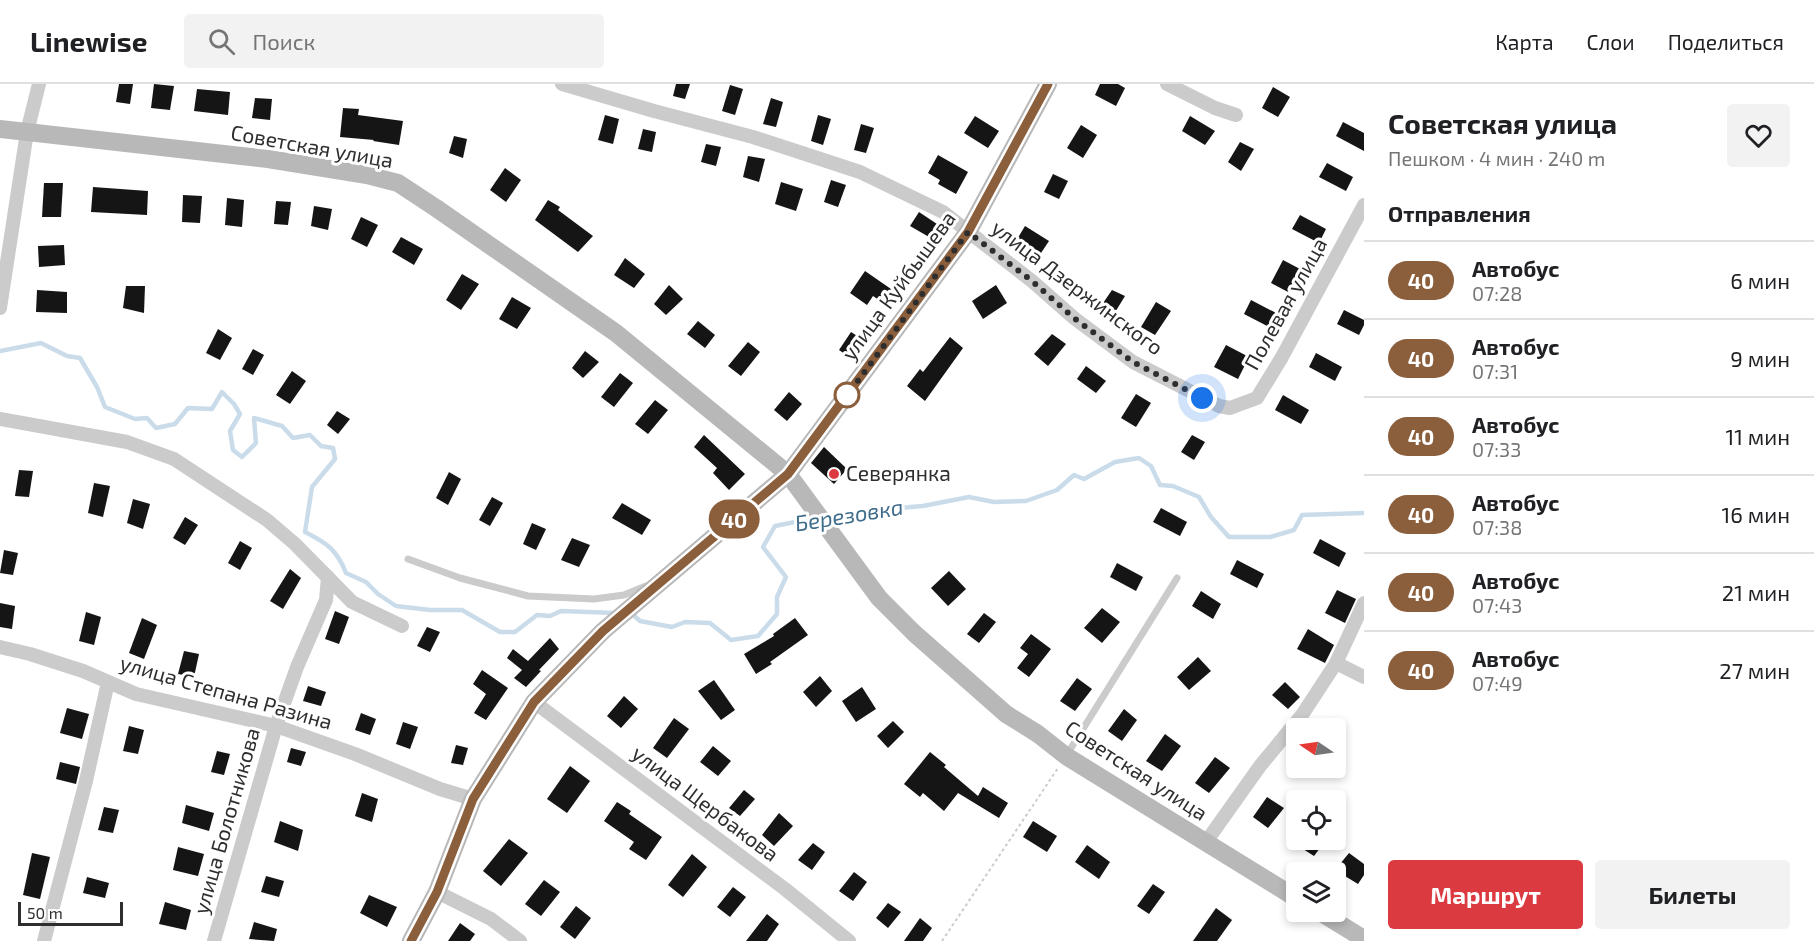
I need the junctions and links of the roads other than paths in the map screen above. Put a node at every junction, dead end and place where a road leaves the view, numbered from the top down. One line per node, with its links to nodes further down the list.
1 (39, 84): 7 (street)
2 (562, 84): 9 (street, улица Дзержинского)
3 (1048, 84): 9 (street, улица Куйбышева)
4 (1167, 84): 5 (street)
5 (1236, 115)
6 (0, 129): 7 (street, Советская улица)
7 (27, 132): 10 (street); 13 (street, Советская улица)
8 (1364, 205): 11 (street, Полевая улица)
9 (968, 232): 11 (street, улица Дзержинского); 13 (street, улица Куйбышева)
10 (0, 308)
11 (1230, 408)
12 (0, 418): 15 (street)
13 (788, 474): 16 (street, улица Куйбышева); 26 (street, Советская улица)
14 (408, 559): 16 (lane)
15 (328, 577): 19 (street); 25 (street, улица Болотникова)
16 (664, 578): 24 (street, улица Куйбышева)
17 (1177, 578): 26 (lane)
18 (1364, 603): 21 (street)
19 (402, 626)
20 (0, 647): 23 (street, улица Степана Разина)
21 (1336, 663): 22 (street); 28 (street)
22 (1364, 677)
23 (108, 682): 25 (street, улица Степана Разина); 33 (street)
24 (534, 702): 27 (street, улица Куйбышева); 37 (street, улица Щербакова)
25 (276, 726): 27 (street, улица Степана Разина); 34 (street, улица Болотникова)
26 (1066, 756): 28 (street, Советская улица)
27 (473, 799): 30 (street, улица Куйбышева)
28 (1206, 842): 29 (street, Советская улица)
29 (1286, 891)
30 (437, 892): 35 (street, улица Куйбышева); 36 (street)
31 (1336, 922): 32 (street)
32 (1364, 939)
33 (44, 941)
34 (214, 941)
35 (411, 941)
36 (520, 941)
37 (849, 941)

